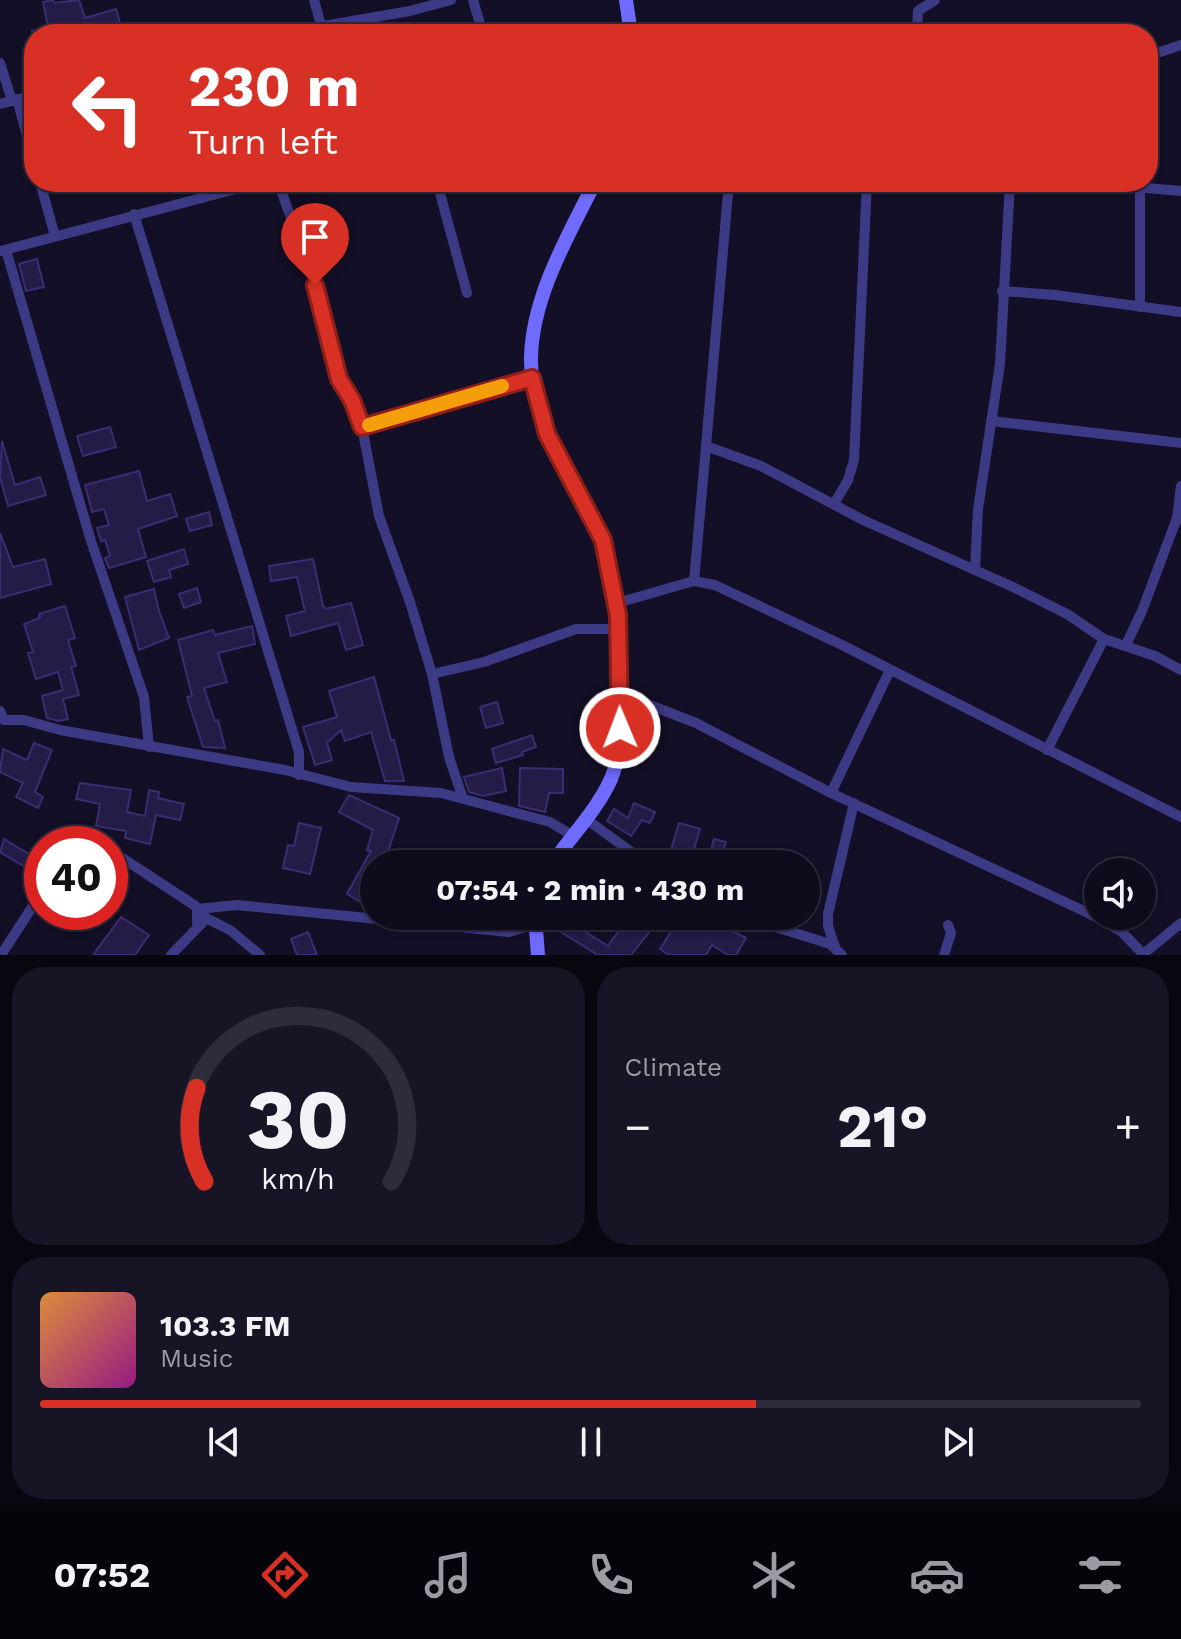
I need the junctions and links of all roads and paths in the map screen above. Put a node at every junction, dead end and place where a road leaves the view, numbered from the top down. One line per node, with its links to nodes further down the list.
1 (314, 0): 7 (street)
2 (451, 0): 8 (street)
3 (473, 0): 9 (street)
4 (626, 0): 10 (street)
5 (935, 0): 6 (street)
6 (916, 5)
7 (321, 24)
8 (327, 24)
9 (480, 24)
10 (630, 24)
11 (1181, 45): 12 (street)
12 (1158, 53)
13 (0, 63): 15 (street)
14 (24, 98): 15 (street)
15 (14, 100): 16 (street); 17 (street)
16 (0, 104)
17 (24, 131)
18 (1158, 190): 19 (street)
19 (1181, 191)
20 (43, 192): 30 (street)
21 (222, 192): 29 (street)
22 (282, 192): 38 (street)
23 (440, 192): 33 (street)
24 (590, 192): 36 (street)
25 (728, 192): 40 (street)
26 (867, 192): 42 (street)
27 (1009, 192): 32 (street)
28 (1140, 192): 34 (street)
29 (134, 214): 30 (street); 57 (street)
30 (55, 236): 31 (street)
31 (3, 251): 55 (street)
32 (1002, 291): 34 (street); 37 (street)
33 (467, 293)
34 (1140, 307): 35 (street)
35 (1181, 312)
36 (532, 378): 38 (street); 46 (street)
37 (991, 421): 39 (street); 44 (street)
38 (362, 427): 52 (street)
39 (1181, 443)
40 (706, 446): 42 (street); 45 (street)
41 (1181, 486): 43 (street)
42 (834, 504): 44 (street)
43 (1179, 520): 49 (street)
44 (975, 570): 48 (street)
45 (694, 581): 46 (street); 50 (street)
46 (617, 603): 47 (street)
47 (619, 629): 52 (street); 53 (street)
48 (1104, 639): 49 (street); 56 (street)
49 (1126, 645): 51 (street)
50 (890, 670): 56 (street); 58 (street)
51 (1181, 670)
52 (432, 674): 59 (street)
53 (619, 693): 58 (street); 62 (street)
54 (1, 719): 55 (street)
55 (149, 747): 57 (street)
56 (1047, 750): 61 (street)
57 (299, 775): 59 (street)
58 (831, 793): 60 (street)
59 (463, 799): 63 (street)
60 (854, 803): 79 (street); 85 (street)
61 (1181, 817)
62 (586, 819): 63 (street); 65 (street)
63 (573, 836): 64 (street)
64 (562, 850)
65 (629, 850)
66 (128, 862): 67 (street)
67 (197, 909): 68 (street); 69 (street); 72 (street)
68 (360, 917)
69 (208, 919): 72 (street); 82 (street)
70 (24, 920): 80 (street)
71 (1181, 923): 78 (street)
72 (197, 924): 81 (street)
73 (948, 925): 84 (street)
74 (489, 930): 75 (street)
75 (513, 930)
76 (536, 930): 83 (street)
77 (780, 930): 79 (street)
78 (1176, 934): 85 (street)
79 (839, 951)
80 (1, 955)
81 (171, 955)
82 (260, 955)
83 (538, 955)
84 (944, 955)
85 (1142, 955)

